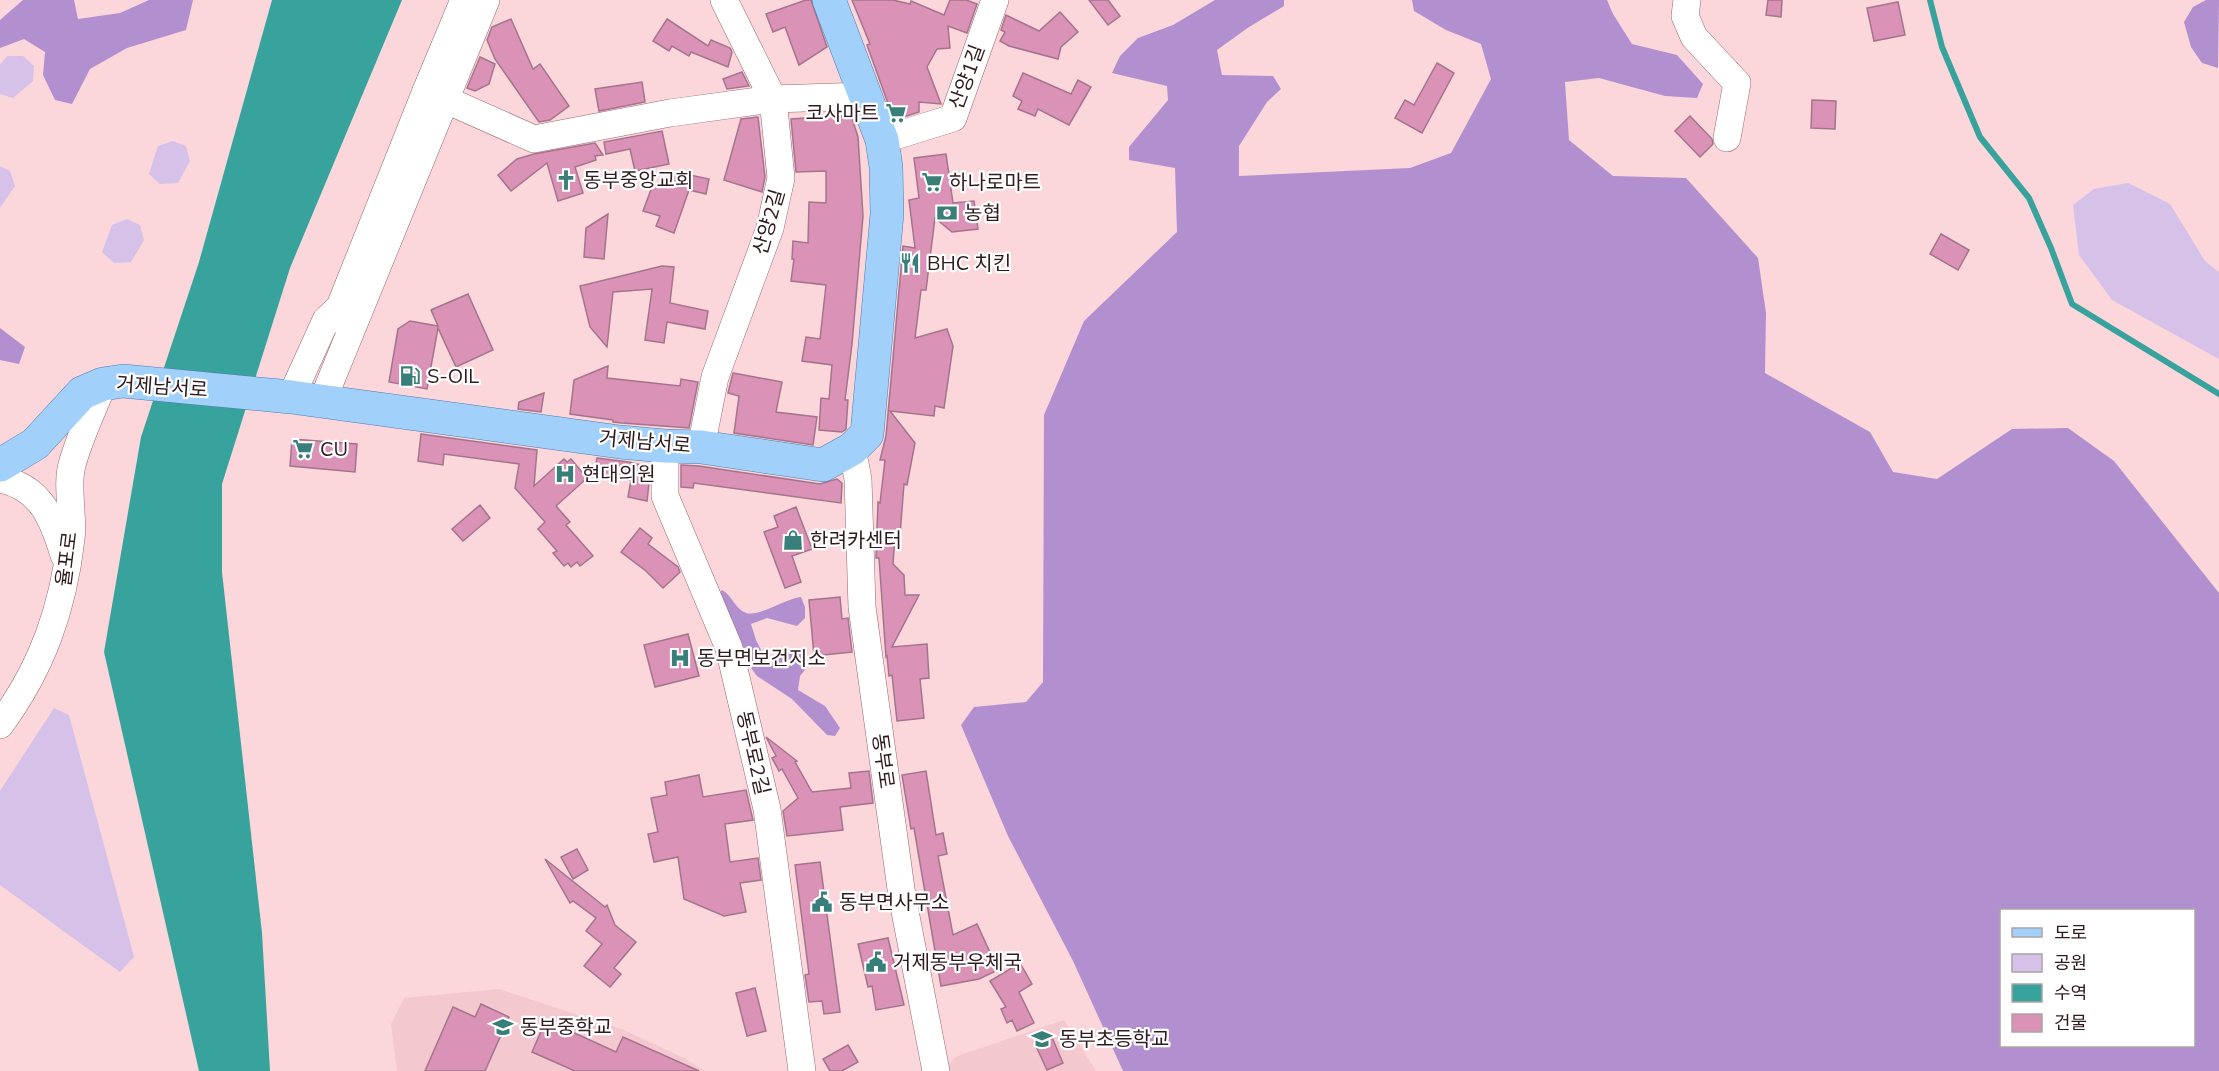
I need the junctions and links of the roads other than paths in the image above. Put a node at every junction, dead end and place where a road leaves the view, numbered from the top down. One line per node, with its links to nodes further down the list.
1 (464, 0): 7 (street)
2 (486, 0): 7 (street)
3 (723, 0): 9 (street, 산양2길)
4 (830, 0): 8 (main road, 거제남서로)
5 (995, 0): 11 (street, 산양1길)
6 (1687, 0): 10 (street)
7 (436, 95): 9 (street); 13 (street); 13 (street)
8 (866, 96): 9 (street); 11 (main road, 거제남서로)
9 (773, 99): 15 (street, 산양2길)
10 (1727, 138)
11 (882, 140): 16 (main road, 거제남서로)
12 (113, 382): 13 (main road, 거제남서로); 17 (main road, 거제남서로); 19 (street, 율포로)
13 (301, 399): 14 (main road, 거제남서로)
14 (665, 446): 15 (main road, 거제남서로); 21 (street, 동부로2길)
15 (701, 447): 16 (main road, 거제남서로)
16 (852, 449): 22 (street, 동부로)
17 (0, 465)
18 (0, 479): 19 (street)
19 (67, 565): 20 (street, 율포로)
20 (0, 725)
21 (802, 1071)
22 (936, 1071)

